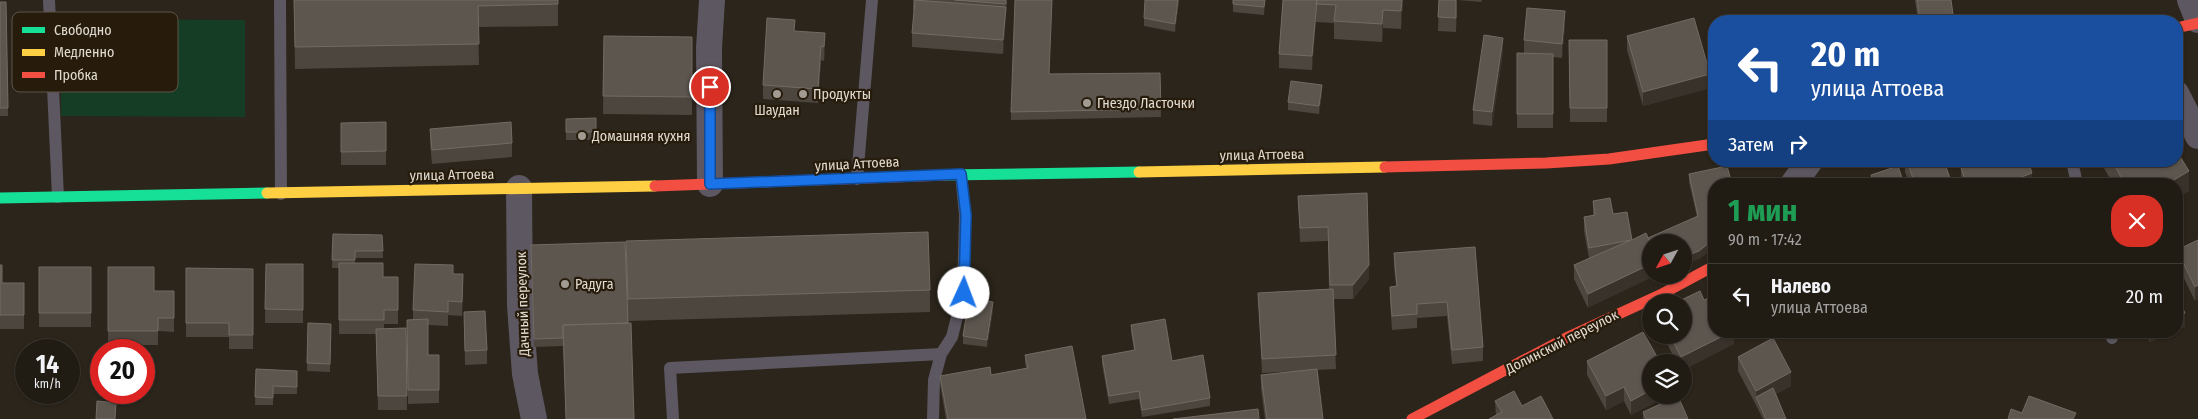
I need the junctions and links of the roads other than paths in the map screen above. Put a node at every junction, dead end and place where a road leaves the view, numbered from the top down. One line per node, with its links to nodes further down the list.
1 (280, 0): 17 (lane)
2 (712, 0): 15 (street)
3 (872, 0): 14 (lane)
4 (2190, 0): 5 (street)
5 (2198, 21): 6 (street)
6 (2183, 26)
7 (53, 92): 18 (lane)
8 (2183, 107): 9 (street)
9 (2198, 136)
10 (1708, 145): 12 (street, улица Аттоева)
11 (1806, 167): 13 (street)
12 (961, 174): 14 (street, улица Аттоева); 21 (lane)
13 (1798, 178)
14 (857, 179): 15 (street, улица Аттоева)
15 (710, 184): 16 (street, улица Аттоева)
16 (519, 188): 17 (street, улица Аттоева); 22 (street, Дачный переулок)
17 (281, 194): 18 (street, улица Аттоева)
18 (58, 197): 19 (street, улица Аттоева)
19 (0, 198)
20 (1708, 269): 25 (street, Долинский переулок)
21 (941, 354): 23 (lane); 24 (lane)
22 (534, 419)
23 (673, 419)
24 (933, 419)
25 (1412, 419)

